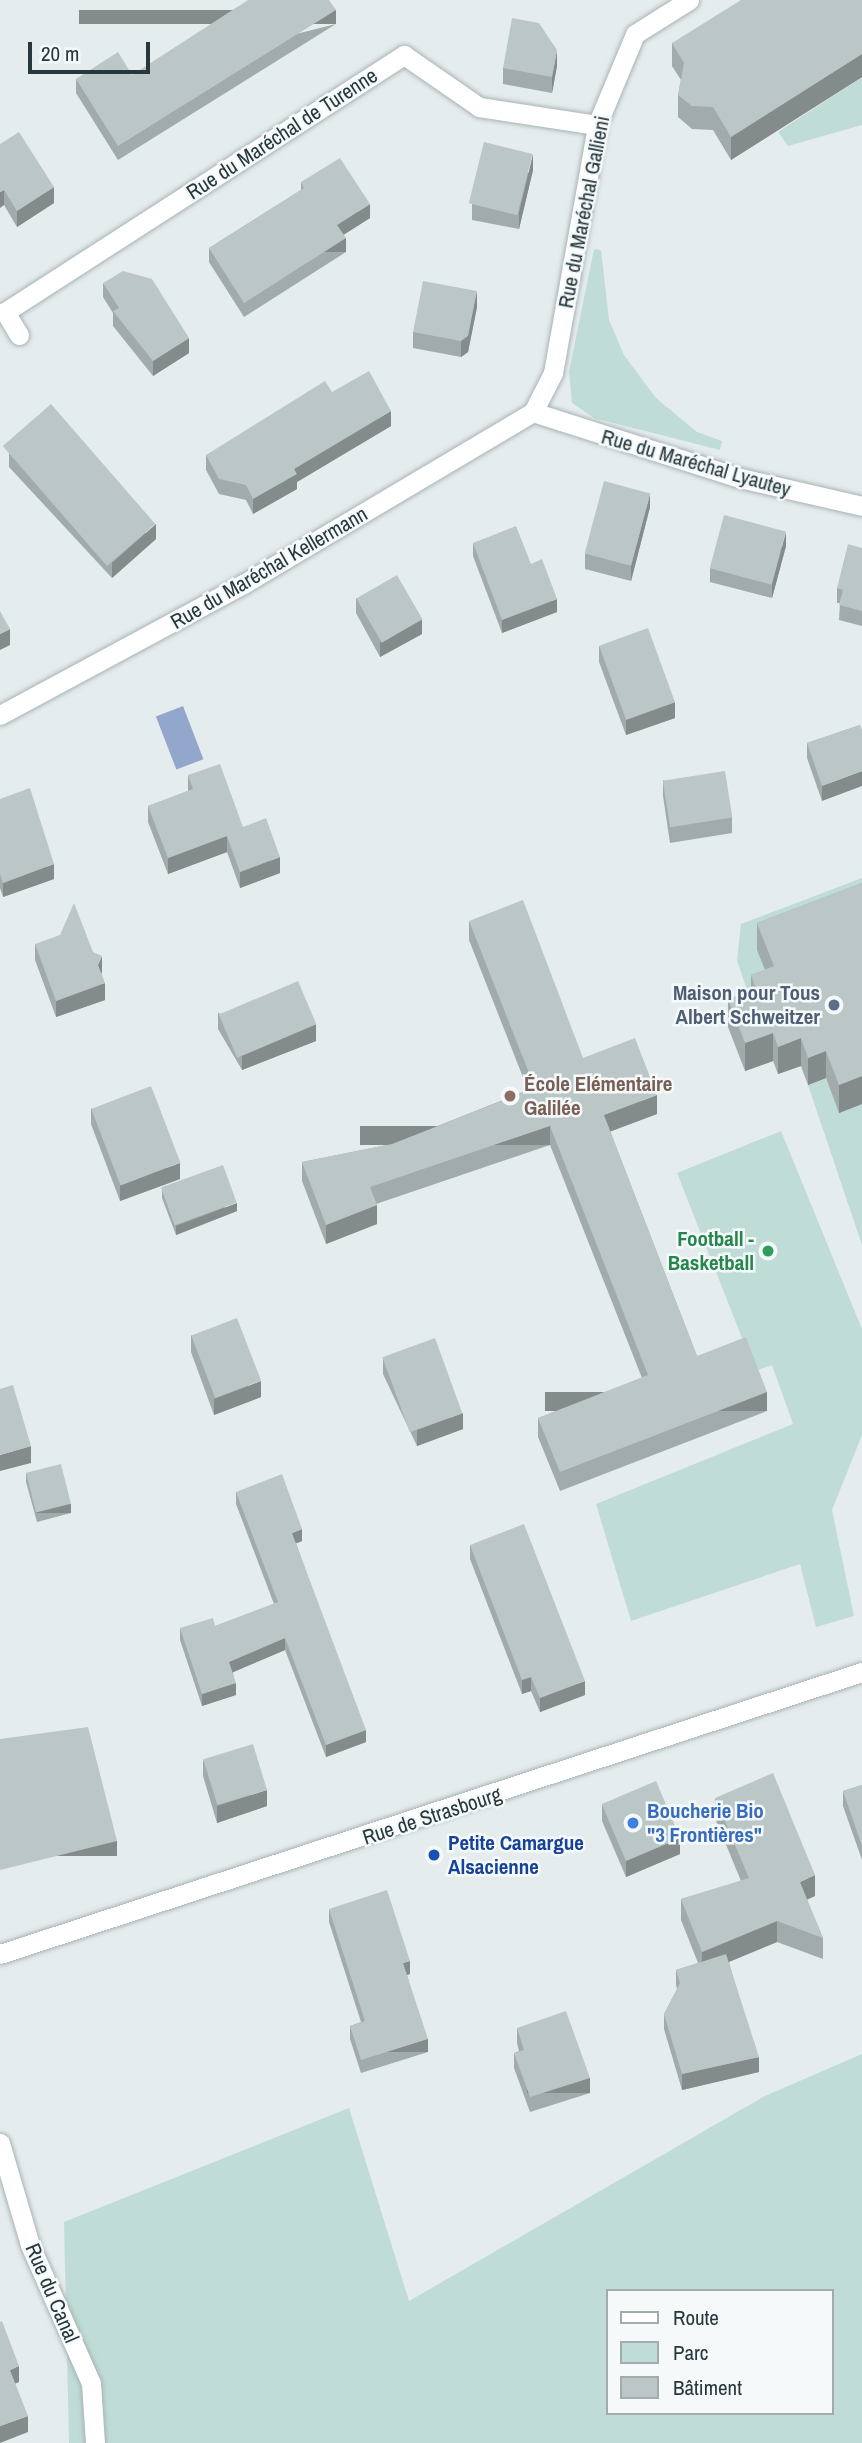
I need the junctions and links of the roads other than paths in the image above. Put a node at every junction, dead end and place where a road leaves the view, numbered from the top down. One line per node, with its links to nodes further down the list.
1 (689, 0): 2 (street, Rue du Maréchal Gallieni)
2 (597, 125): 3 (street, Rue du Maréchal de Turenne); 4 (street, Rue du Maréchal Gallieni)
3 (19, 335)
4 (533, 412): 5 (street, Rue du Maréchal Lyautey); 6 (street, Rue du Maréchal Kellermann)
5 (862, 506)
6 (0, 716)
7 (862, 1672): 8 (street, Rue de Strasbourg)
8 (0, 1954)
9 (0, 2143): 10 (street, Rue du Canal)
10 (95, 2443)

